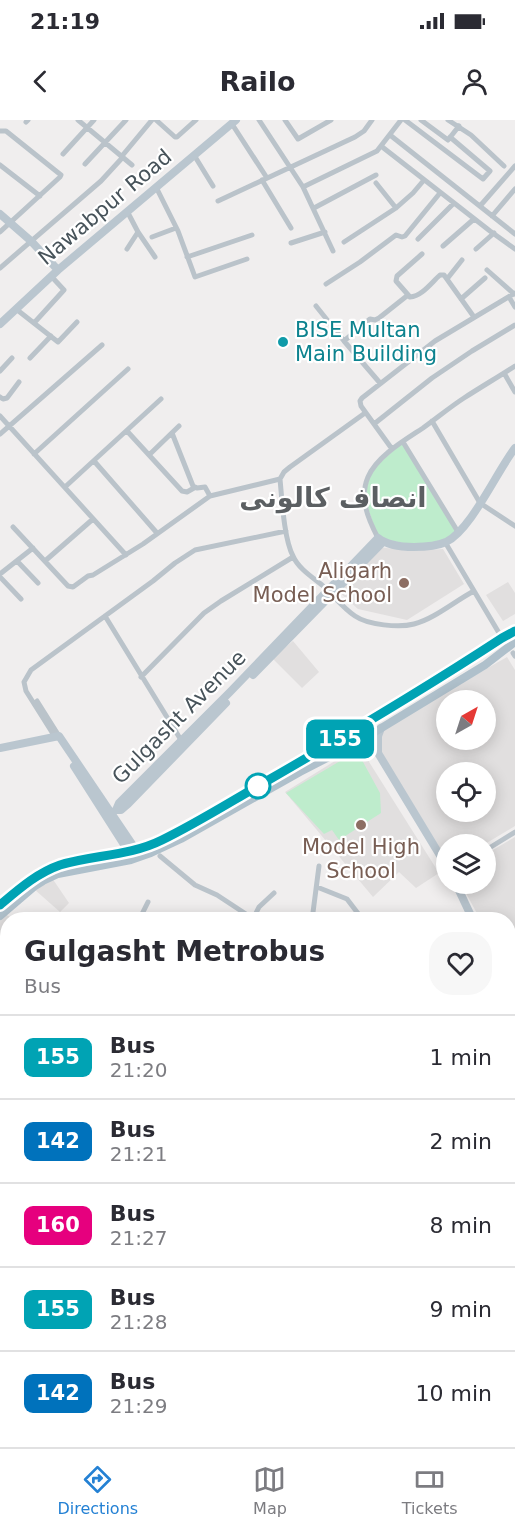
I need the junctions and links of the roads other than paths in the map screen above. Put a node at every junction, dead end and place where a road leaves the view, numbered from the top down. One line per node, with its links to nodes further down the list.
1 (78, 120): 15 (street)
2 (94, 120): 15 (street)
3 (126, 120): 19 (street)
4 (154, 120): 5 (street); 23 (street)
5 (196, 120)
6 (259, 120): 29 (street)
7 (285, 120): 8 (street)
8 (331, 120)
9 (372, 120): 29 (street)
10 (403, 120): 17 (street); 30 (street)
11 (422, 120): 18 (street)
12 (448, 120): 14 (street)
13 (234, 122): 22 (street, Nawabpur Road); 32 (street)
14 (459, 126): 18 (street); 28 (street)
15 (87, 128): 19 (street); 21 (street)
16 (0, 131): 41 (street)
17 (390, 135): 20 (street); 44 (street)
18 (450, 137): 30 (street)
19 (105, 142): 23 (street); 24 (street)
20 (381, 146): 33 (street); 38 (street)
21 (63, 154)
22 (194, 155): 36 (street); 37 (street, Nawabpur Road)
23 (123, 157): 26 (street); 62 (street)
24 (85, 164)
25 (0, 165): 41 (street)
26 (132, 165)
27 (515, 165): 35 (street)
28 (504, 166)
29 (290, 168): 32 (street); 38 (street)
30 (487, 174): 35 (street)
31 (376, 175): 45 (street)
32 (264, 179): 42 (street); 53 (street)
33 (424, 180): 40 (street); 46 (street)
34 (376, 183): 46 (street)
35 (500, 183): 44 (street)
36 (213, 186)
37 (156, 187): 47 (street, Nawabpur Road); 52 (street)
38 (303, 187): 45 (street)
39 (515, 189): 49 (street)
40 (440, 193): 43 (street); 81 (street)
41 (40, 196): 51 (street)
42 (218, 201)
43 (454, 203): 50 (street); 61 (street)
44 (480, 206): 49 (street)
45 (314, 208): 56 (street)
46 (396, 208): 63 (street)
47 (127, 211): 55 (street); 76 (street, Nawabpur Road)
48 (0, 214): 51 (street)
49 (492, 216): 58 (street)
50 (474, 219): 57 (street); 65 (street)
51 (11, 223): 54 (street); 62 (street)
52 (176, 228): 60 (street); 72 (street)
53 (291, 228)
54 (0, 232)
55 (138, 232): 66 (street); 71 (street)
56 (325, 232): 64 (street); 69 (street)
57 (494, 233): 67 (street); 68 (street)
58 (515, 234)
59 (252, 235): 72 (street)
60 (152, 237)
61 (418, 238)
62 (31, 241): 75 (street); 76 (street)
63 (344, 242)
64 (291, 243)
65 (443, 246)
66 (127, 249)
67 (476, 249)
68 (515, 249)
69 (333, 251)
70 (422, 254): 82 (street)
71 (155, 257)
72 (187, 257): 73 (street)
73 (247, 259)
74 (462, 260): 80 (street)
75 (0, 268)
76 (58, 270): 78 (street, Nawabpur Road)
77 (488, 270): 83 (street)
78 (51, 276): 87 (street, Nawabpur Road); 90 (street)
79 (485, 278): 84 (street)
80 (447, 279): 82 (street); 84 (street)
81 (326, 284)
82 (408, 295): 94 (street)
83 (513, 295): 86 (street); 88 (street)
84 (461, 299): 88 (street)
85 (316, 306): 94 (street)
86 (515, 307)
87 (16, 309): 90 (street); 91 (street, Nawabpur Road)
88 (474, 317): 103 (street)
89 (77, 322): 93 (street)
90 (34, 323): 93 (street)
91 (0, 324)
92 (515, 325): 110 (street)
93 (51, 336): 97 (street)
94 (344, 341): 103 (street)
95 (102, 345): 112 (street)
96 (12, 358): 100 (street)
97 (30, 358)
98 (515, 366): 101 (street)
99 (128, 369): 119 (street)
100 (0, 371)
101 (504, 373): 104 (street); 109 (street)
102 (20, 382): 105 (street)
103 (380, 382): 107 (street)
104 (515, 392)
105 (0, 397)
106 (161, 399): 113 (street)
107 (366, 413): 110 (street); 122 (street)
108 (0, 416): 112 (street)
109 (432, 421): 116 (street); 126 (street)
110 (374, 424): 118 (street)
111 (179, 426): 114 (street)
112 (9, 427): 115 (street); 119 (street)
113 (127, 431): 120 (street); 121 (street)
114 (172, 433): 120 (street); 124 (street)
115 (0, 434)
116 (403, 442): 118 (street); 131 (street)
117 (515, 448): 126 (street)
118 (392, 449): 133 (street)
119 (34, 454): 123 (street)
120 (149, 455): 124 (street)
121 (94, 461): 123 (street); 132 (street)
122 (280, 479): 125 (street); 130 (street)
123 (65, 488): 127 (street)
124 (195, 488): 125 (street)
125 (210, 496): 132 (street)
126 (480, 503): 128 (street); 131 (street)
127 (93, 519): 136 (street); 139 (street)
128 (515, 526)
129 (13, 527): 135 (street)
130 (286, 531): 137 (street); 145 (street)
131 (458, 532): 134 (street)
132 (157, 533): 136 (street)
133 (380, 540): 134 (street); 143 (street, Gulgasht Avenue)
134 (445, 542): 142 (street)
135 (33, 548): 138 (street); 139 (street)
136 (126, 555): 139 (street)
137 (293, 557): 143 (street); 149 (street)
138 (17, 561): 140 (street); 141 (street)
139 (45, 561)
140 (0, 574): 144 (street)
141 (38, 583)
142 (474, 591): 143 (street); 147 (street)
143 (330, 592): 154 (street, Gulgasht Avenue); 158 (street, Gulgasht Avenue)
144 (21, 599)
145 (105, 616): 149 (street); 153 (street)
146 (515, 631): 147 (main road)
147 (502, 638): 150 (main road)
148 (515, 642): 151 (main road)
149 (141, 676): 154 (street)
150 (428, 686): 151 (main road); 169 (main road)
151 (434, 696): 152 (main road)
152 (381, 728): 155 (main road); 157 (street)
153 (57, 737): 156 (street); 158 (street, Gulgasht Avenue)
154 (181, 740): 158 (street, Gulgasht Avenue)
155 (360, 741): 157 (street); 170 (main road)
156 (0, 748)
157 (378, 753): 162 (street)
158 (112, 813): 161 (street, Gulgasht Avenue)
159 (515, 832): 160 (street)
160 (496, 844)
161 (129, 845)
162 (436, 849)
163 (160, 856): 172 (street)
164 (319, 866): 165 (street)
165 (316, 886): 174 (street); 175 (street)
166 (274, 893): 173 (street)
167 (461, 894): 176 (street)
168 (148, 902): 171 (street)
169 (0, 905)
170 (5, 912)
171 (143, 912)
172 (243, 912)
173 (257, 912)
174 (313, 912)
175 (357, 912)
176 (469, 912)

